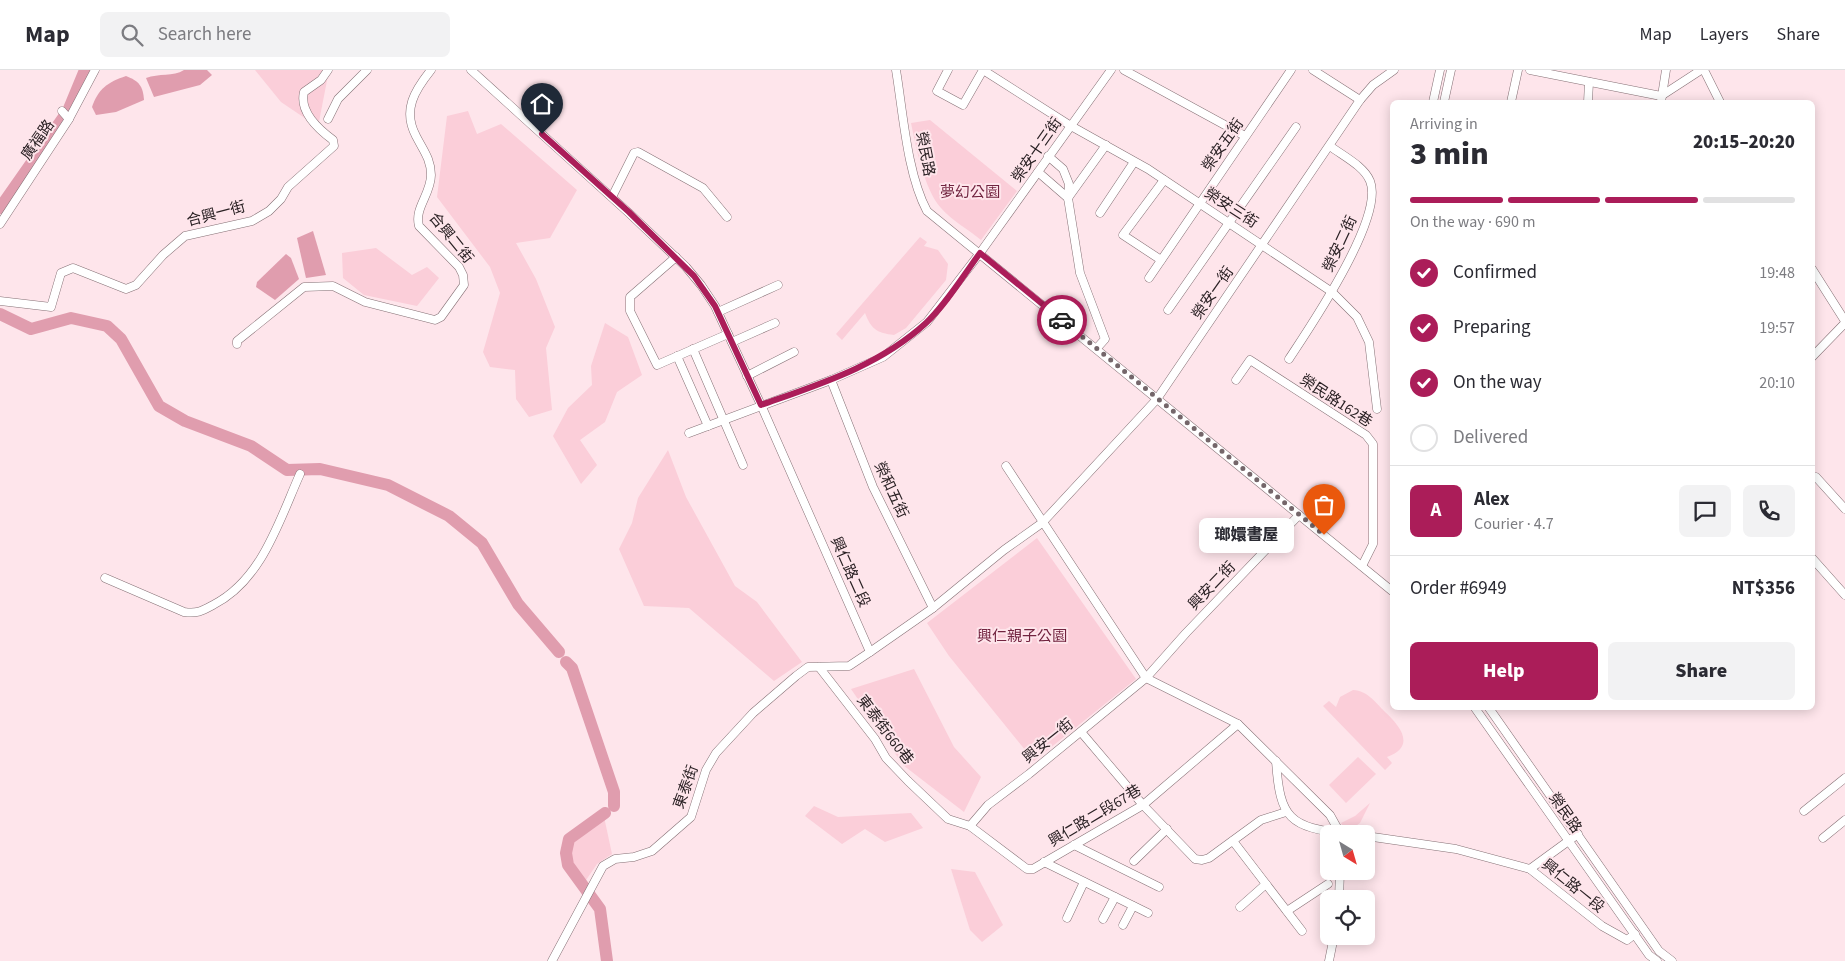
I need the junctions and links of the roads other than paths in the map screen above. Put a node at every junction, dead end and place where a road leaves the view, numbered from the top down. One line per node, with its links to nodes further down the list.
1 (95, 70): 29 (street, 廣福路)
2 (328, 70): 55 (street, 合興一街)
3 (367, 70): 30 (street)
4 (431, 70): 62 (street, 合興二街)
5 (471, 70): 40 (street, 興仁路二段)
6 (896, 70): 48 (street, 榮民路)
7 (948, 70): 8 (street)
8 (983, 70): 31 (street, 榮安三街)
9 (1111, 70): 31 (street, 榮安十三街)
10 (1124, 70): 33 (street)
11 (1292, 70): 33 (street, 榮安五街)
12 (1313, 70): 22 (street)
13 (1394, 70): 22 (street, 榮安一街)
14 (1440, 70): 23 (street)
15 (1451, 70): 24 (street)
16 (1518, 70): 25 (street)
17 (1530, 70): 20 (street)
18 (1666, 70): 21 (street)
19 (1702, 70): 21 (street); 27 (street)
20 (1589, 82): 21 (street); 26 (street)
21 (1661, 99)
22 (1360, 100): 35 (street, 榮安一街)
23 (1433, 100)
24 (1444, 100)
25 (1511, 100)
26 (1588, 100)
27 (1719, 100)
28 (62, 112): 29 (street)
29 (69, 118): 45 (street, 廣福路)
30 (328, 119)
31 (1071, 126): 34 (street, 榮安三街); 36 (street, 榮安十三街)
32 (1296, 128): 46 (street)
33 (1245, 136): 42 (street, 榮安五街)
34 (1106, 145): 37 (street, 榮安三街); 41 (street)
35 (1330, 146): 47 (street, 榮安一街); 54 (street, 榮安二街)
36 (1048, 156): 38 (street, 榮安十三街); 41 (street)
37 (1134, 162): 39 (street, 榮安三街); 43 (street)
38 (1038, 172): 41 (street); 48 (street, 榮安十三街)
39 (1164, 180): 42 (street, 榮安三街); 50 (street)
40 (612, 197): 44 (street); 49 (street, 興仁路二段)
41 (1068, 198): 63 (street)
42 (1199, 204): 46 (street, 榮安三街); 50 (street, 榮安五街)
43 (1100, 213)
44 (727, 216)
45 (0, 224)
46 (1230, 224): 47 (street, 榮安三街); 56 (street)
47 (1263, 246): 54 (street, 榮安三街); 72 (street, 榮安一街)
48 (980, 253): 63 (street, 榮民路); 70 (street, 榮安十三街)
49 (676, 257): 57 (street, 興仁路二段); 67 (street)
50 (1160, 260): 52 (street, 榮安五街)
51 (1815, 274): 58 (street)
52 (1149, 278)
53 (778, 285): 57 (street)
54 (1332, 292): 68 (street, 榮安二街); 74 (street, 榮安三街)
55 (0, 302)
56 (1168, 310)
57 (718, 312): 60 (street, 興仁路二段)
58 (1845, 322): 66 (street)
59 (775, 323): 61 (street)
60 (728, 334): 61 (street, 興仁路二段); 64 (street)
61 (732, 342): 69 (street, 興仁路二段)
62 (237, 344)
63 (1097, 348): 72 (street, 榮民路)
64 (693, 349): 67 (street); 75 (street)
65 (794, 352): 69 (street)
66 (1815, 354)
67 (677, 356): 76 (street)
68 (1289, 359)
69 (747, 376): 73 (street, 興仁路二段)
70 (831, 380): 73 (street, 榮安十三街); 90 (street, 榮和五街)
71 (1236, 380): 86 (street, 榮民路162巷)
72 (1158, 399): 83 (street, 榮民路); 84 (street, 榮安一街)
73 (761, 405): 75 (street, 榮安十三街); 91 (street, 興仁路二段)
74 (1377, 409)
75 (724, 419): 76 (street, 榮安十三街); 78 (street)
76 (708, 426): 77 (street, 榮安十三街)
77 (690, 433)
78 (743, 465)
79 (1006, 466): 84 (street)
80 (300, 474): 87 (street)
81 (1816, 477): 82 (street)
82 (1845, 509)
83 (1299, 515): 86 (street, 榮民路); 93 (street, 興安二街)
84 (1042, 524): 90 (street); 93 (street)
85 (1815, 561): 89 (street)
86 (1362, 566): 88 (street, 榮民路)
87 (105, 578)
88 (1390, 589)
89 (1845, 594)
90 (933, 608): 91 (street)
91 (870, 652): 92 (street)
92 (819, 666): 105 (street, 東泰街660巷); 133 (street, 東泰街)
93 (1146, 678): 96 (street); 97 (street, 興安一街)
94 (1476, 710): 112 (street, 榮民路)
95 (1491, 710): 108 (street, 榮民路)
96 (1238, 724): 98 (street); 100 (street, 興仁路二段67巷)
97 (1081, 732): 100 (street); 105 (street, 興安一街)
98 (1276, 761): 102 (street); 104 (street)
99 (1845, 778): 101 (street)
100 (1144, 805): 107 (street); 113 (street, 興仁路二段67巷)
101 (1804, 811)
102 (1286, 812): 106 (street); 111 (street)
103 (1845, 820): 110 (street)
104 (1337, 825)
105 (970, 826): 116 (street, 東泰街660巷)
106 (1320, 828)
107 (1166, 829): 111 (street); 114 (street)
108 (1578, 834): 112 (street); 136 (street, 榮民路)
109 (1375, 837): 117 (street, 興仁路一段)
110 (1823, 838)
111 (1233, 841): 119 (street)
112 (1568, 841): 117 (street); 131 (street, 榮民路)
113 (1074, 845): 115 (street, 興仁路二段67巷); 121 (street)
114 (1134, 861)
115 (1044, 862): 116 (street, 興仁路二段67巷); 118 (street)
116 (1033, 869)
117 (1530, 869): 131 (street, 興仁路一段)
118 (1084, 882): 122 (street); 127 (street)
119 (1266, 884): 124 (street); 125 (street)
120 (1328, 884): 125 (street)
121 (1158, 886)
122 (1114, 897): 123 (street); 128 (street)
123 (1132, 906): 126 (street); 129 (street)
124 (1240, 907)
125 (1287, 911): 130 (street)
126 (1148, 913)
127 (1067, 918)
128 (1103, 919)
129 (1123, 925)
130 (1302, 931)
131 (1635, 934): 135 (street)
132 (1332, 945): 134 (street)
133 (552, 961)
134 (1329, 961)
135 (1656, 961)
136 (1672, 961)

